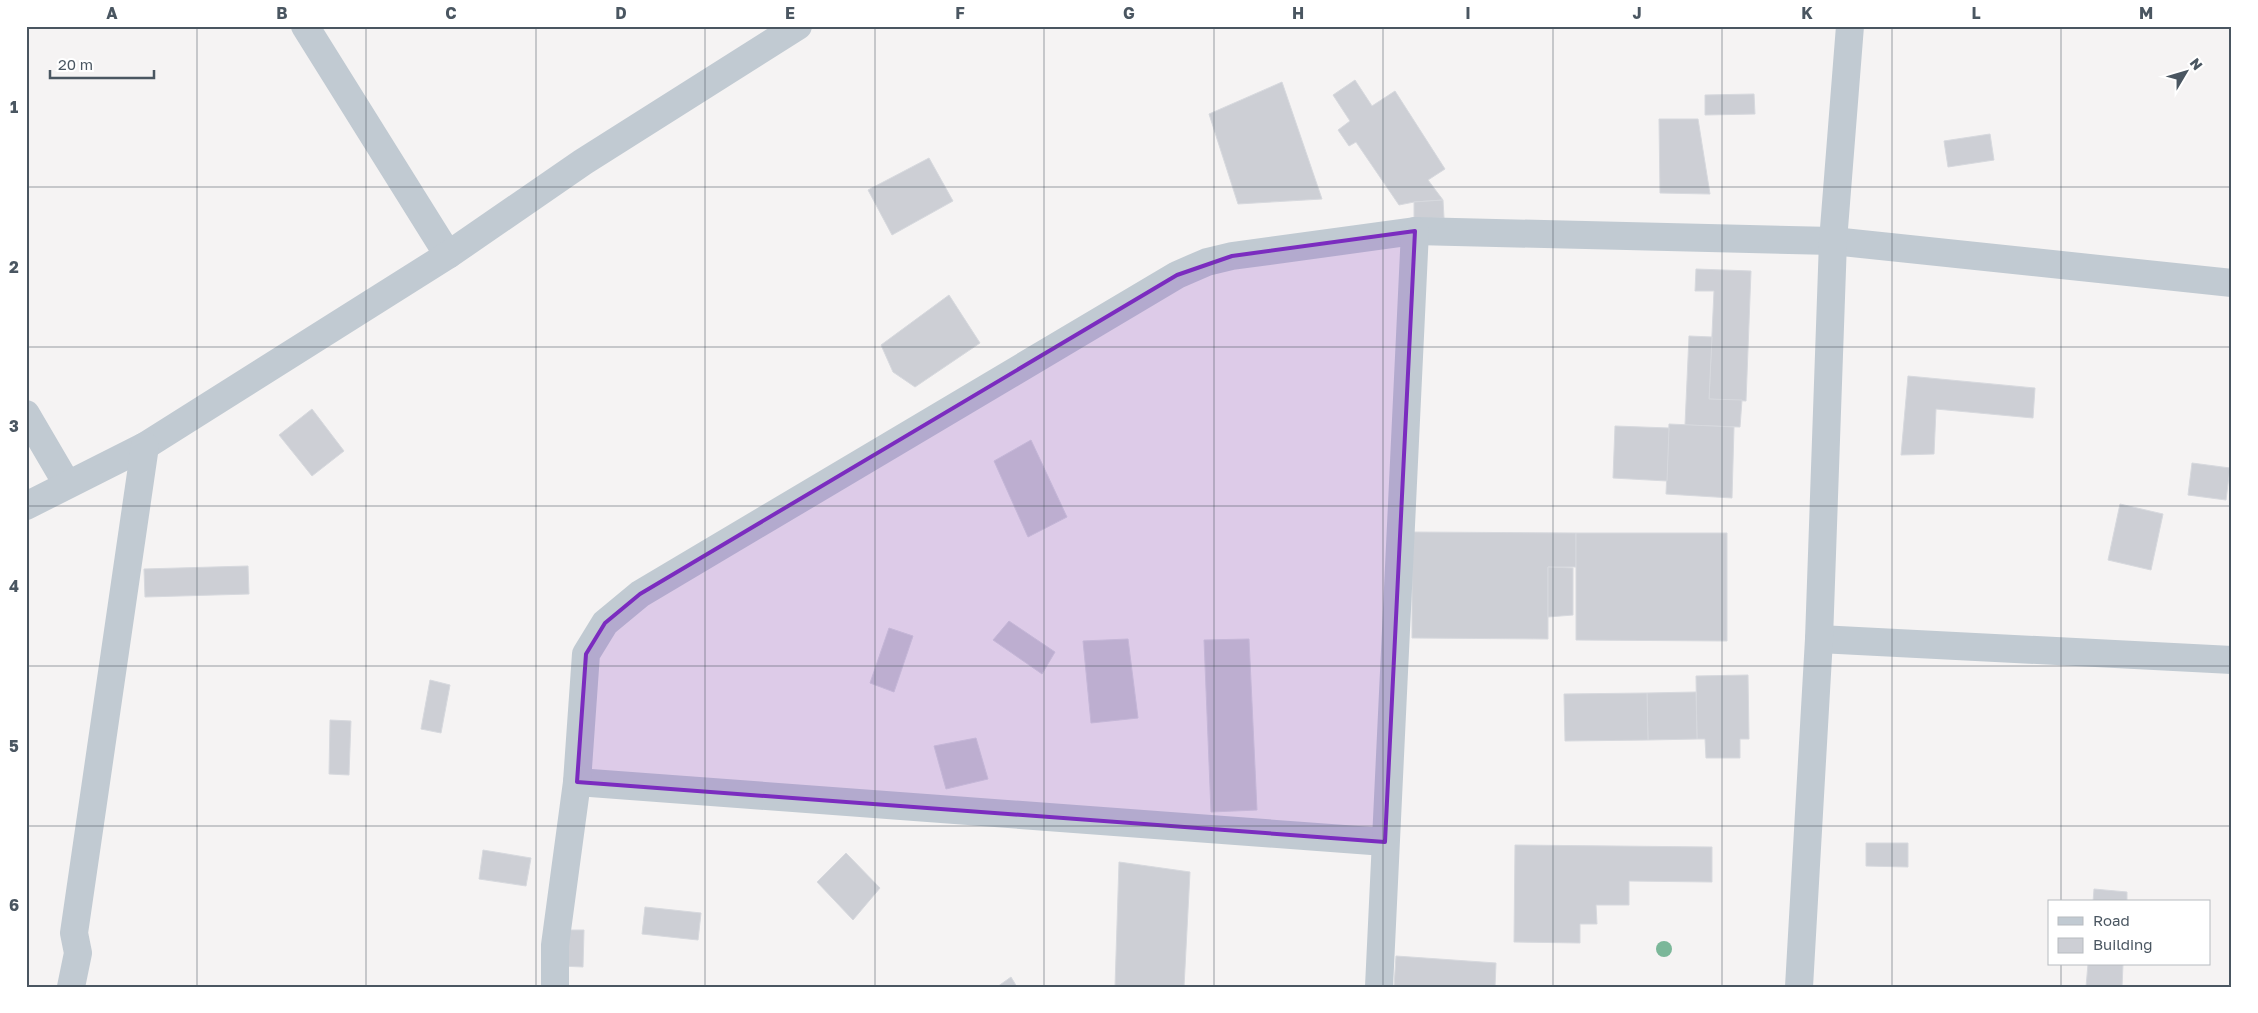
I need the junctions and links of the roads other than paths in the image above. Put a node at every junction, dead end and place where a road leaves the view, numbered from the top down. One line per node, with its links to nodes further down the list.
1 (305, 26): 7 (street)
2 (798, 26): 4 (street)
3 (1850, 26): 6 (street)
4 (770, 34): 7 (street)
5 (1416, 231): 6 (street); 15 (street); 16 (street)
6 (1833, 241): 8 (street); 13 (street)
7 (448, 256): 10 (street)
8 (2232, 284)
9 (26, 414): 11 (street)
10 (145, 446): 11 (street); 17 (street)
11 (67, 484): 12 (street)
12 (26, 506)
13 (1818, 639): 14 (street); 20 (street)
14 (2232, 660)
15 (577, 782): 16 (street); 18 (street)
16 (1385, 842): 19 (street)
17 (71, 987)
18 (555, 987)
19 (1379, 987)
20 (1799, 987)

